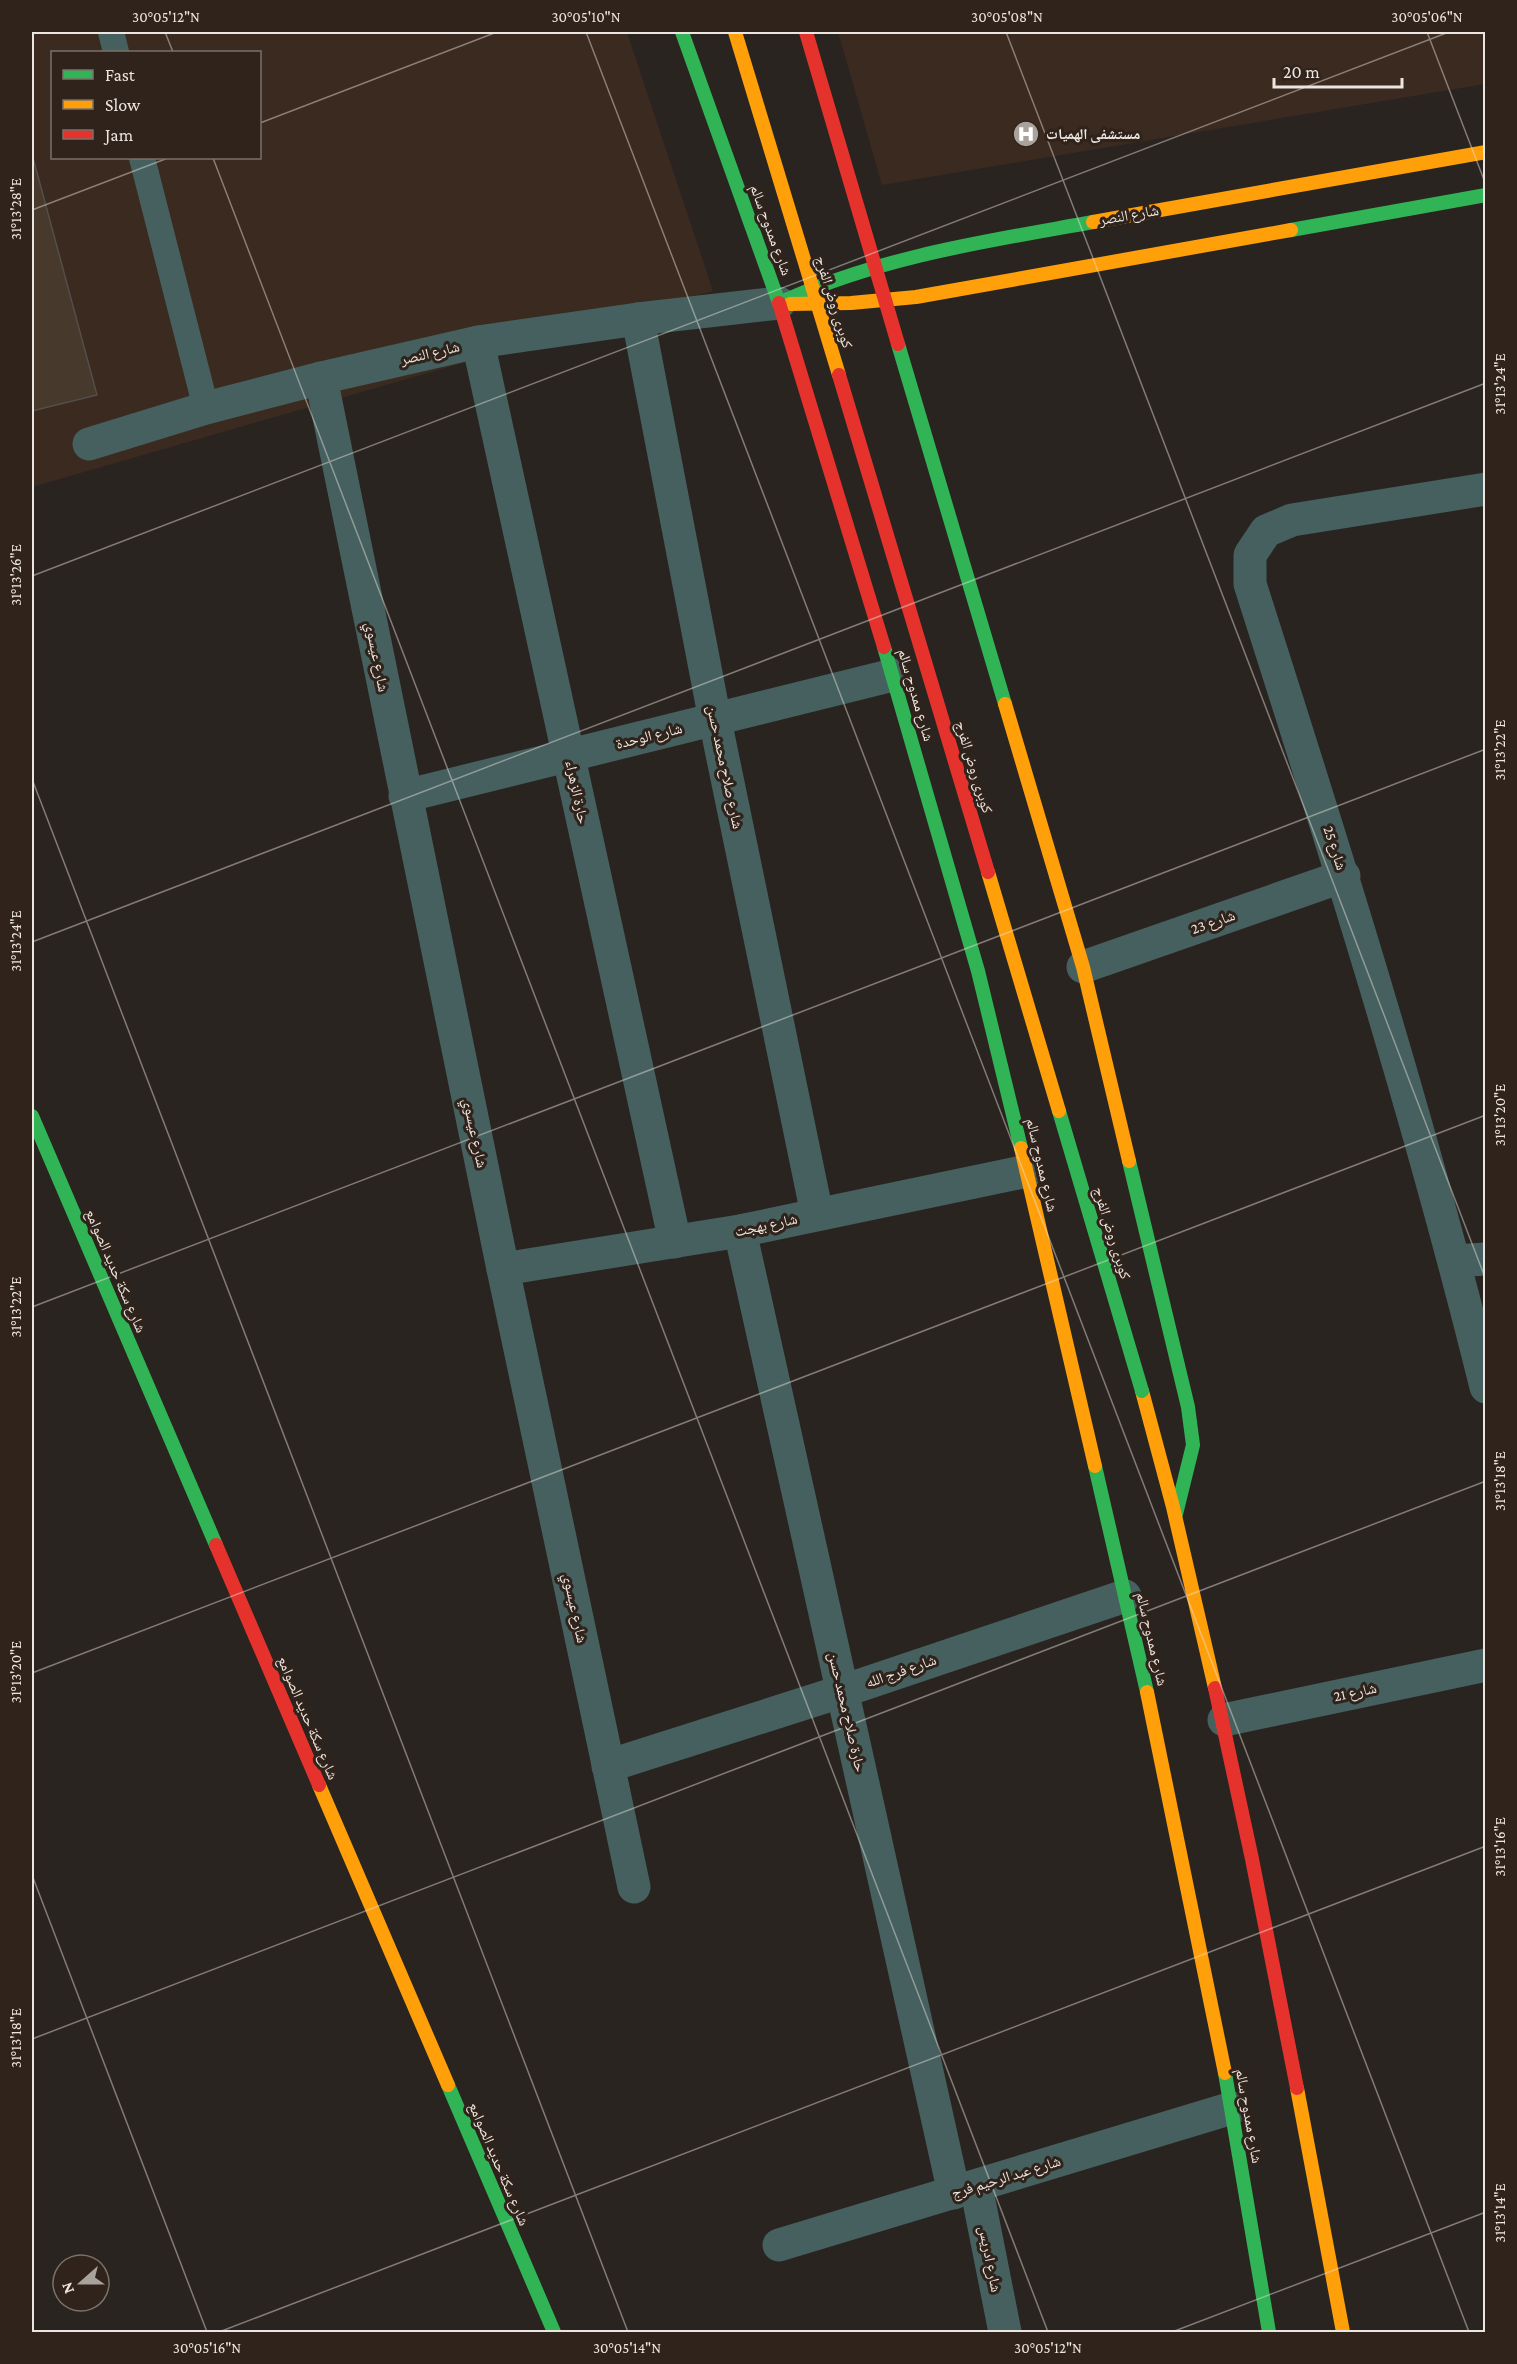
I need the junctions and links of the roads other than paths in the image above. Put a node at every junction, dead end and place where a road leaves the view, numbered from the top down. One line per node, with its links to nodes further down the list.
1 (111, 32): 6 (lane)
2 (682, 32): 7 (main road, شارع ممدوح سالم)
3 (735, 32): 38 (main road, كوبرى روض الفرج, bridge)
4 (806, 32): 12 (main road)
5 (702, 45): 7 (main road)
6 (116, 51)
7 (706, 98): 17 (main road, شارع ممدوح سالم)
8 (1485, 152): 11 (main road, شارع النصر)
9 (142, 159): 21 (lane)
10 (1485, 195): 15 (main road, شارع النصر)
11 (936, 250): 12 (main road, شارع النصر); 13 (main road)
12 (875, 264): 16 (main road); 17 (main road, شارع النصر)
13 (930, 265)
14 (934, 280): 15 (main road)
15 (946, 292): 16 (main road, شارع النصر)
16 (886, 301): 17 (main road, شارع النصر); 29 (main road)
17 (779, 303): 18 (street, شارع النصر); 24 (main road, شارع ممدوح سالم)
18 (638, 319): 19 (street, شارع النصر); 25 (street, شارع صلاح محمد حسن)
19 (478, 342): 20 (street, شارع النصر); 26 (street, حارة الزهراء)
20 (321, 378): 21 (street, شارع النصر); 27 (street, شارع عيسوي)
21 (206, 408): 22 (street, شارع النصر)
22 (89, 444)
23 (1485, 489): 28 (street, شارع 25)
24 (893, 675): 25 (street, شارع الوحدة); 31 (main road, شارع ممدوح سالم)
25 (715, 720): 26 (street, شارع الوحدة); 32 (street, شارع صلاح محمد حسن)
26 (569, 755): 27 (street, شارع الوحدة); 34 (street, حارة الزهراء)
27 (405, 796): 36 (street, شارع عيسوي)
28 (1344, 876): 29 (street, شارع 23); 35 (street, شارع 25)
29 (1083, 968): 38 (main road)
30 (32, 1116): 48 (main road, شارع سكة حديد الصوامع)
31 (1027, 1171): 32 (street, شارع بهجت); 39 (main road, شارع ممدوح سالم)
32 (817, 1214): 33 (street, شارع بهجت)
33 (740, 1231): 34 (street, شارع بهجت); 41 (street, حارة صلاح محمد حسن)
34 (675, 1242): 36 (street, شارع بهجت)
35 (1470, 1260): 37 (street, شارع 25)
36 (503, 1269): 43 (street, شارع عيسوي)
37 (1485, 1387)
38 (1176, 1514): 42 (main road)
39 (1125, 1596): 41 (street, شارع فرج الله); 45 (main road, شارع ممدوح سالم)
40 (1485, 1665): 42 (street, شارع 21)
41 (843, 1691): 43 (street, شارع فرج الله); 46 (street, حارة صلاح محمد حسن)
42 (1224, 1720): 51 (main road)
43 (608, 1766): 44 (street, شارع عيسوي)
44 (634, 1887)
45 (1232, 2108): 46 (street, شارع عبد الرحيم فرج); 50 (main road, شارع ممدوح سالم)
46 (965, 2189): 47 (street, شارع عبد الرحيم فرج); 49 (street, شارع ادريس)
47 (779, 2245)
48 (554, 2332)
49 (1005, 2332)
50 (1269, 2332)
51 (1343, 2332)

